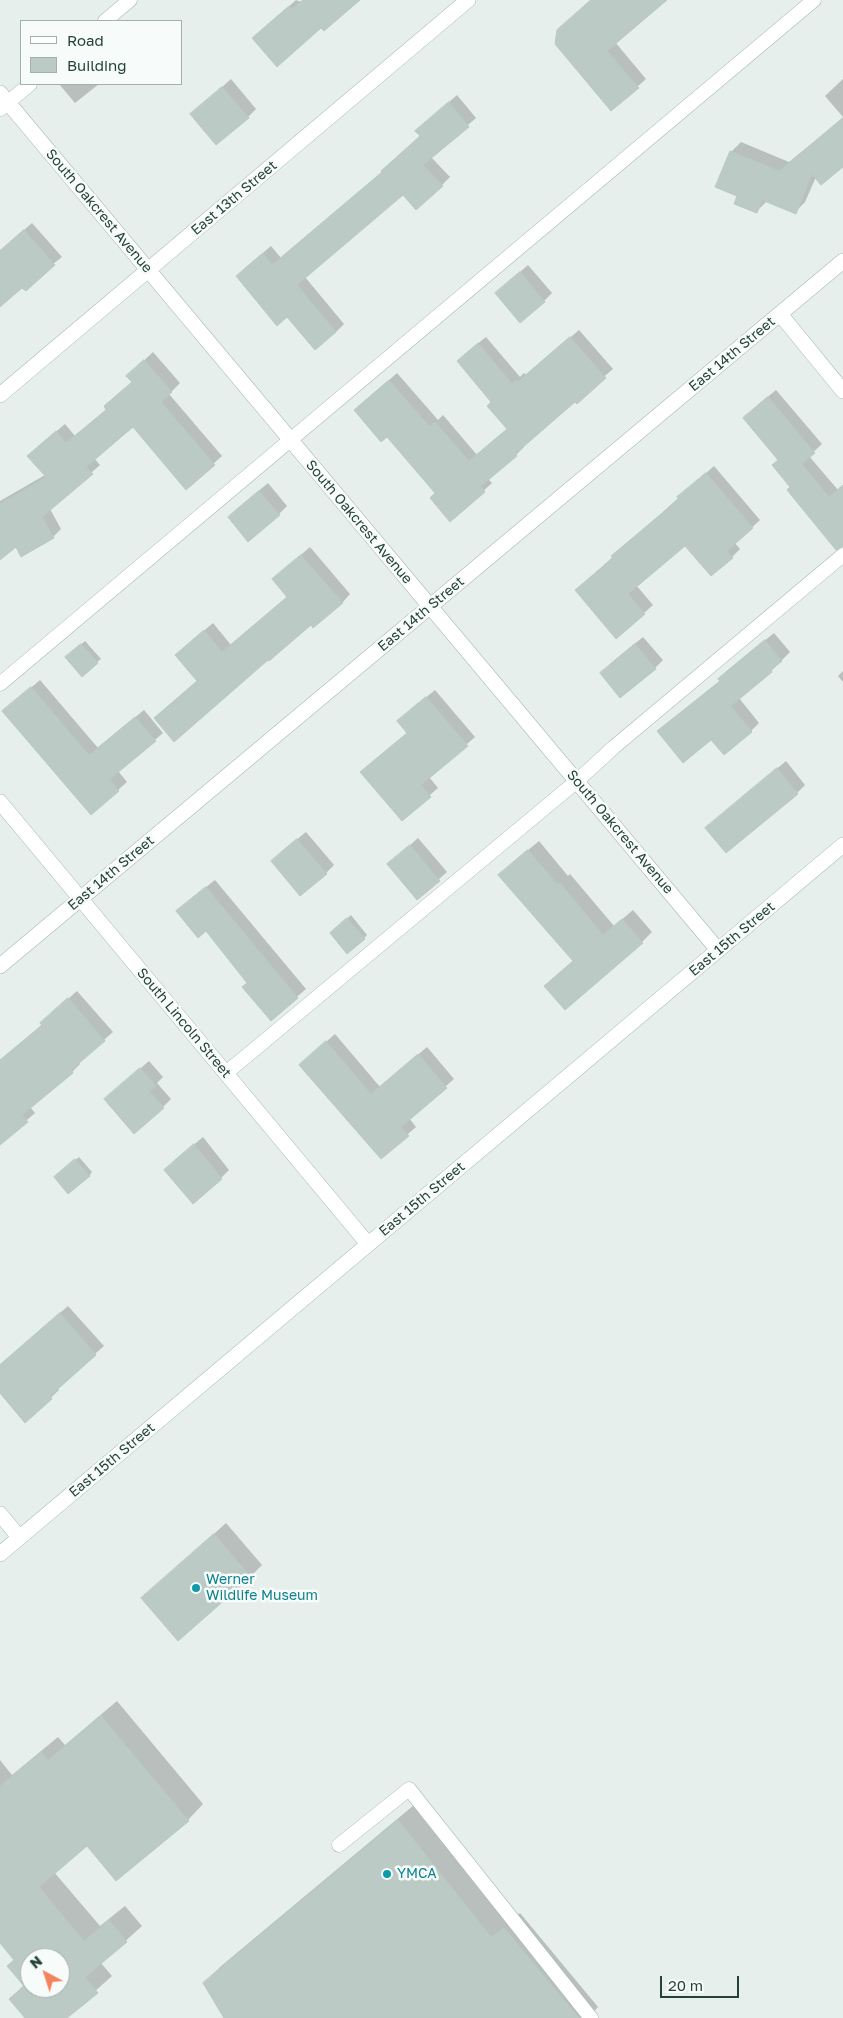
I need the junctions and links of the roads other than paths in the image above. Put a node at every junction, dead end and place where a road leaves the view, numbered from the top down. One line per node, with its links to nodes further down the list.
1 (130, 0): 4 (lane)
2 (468, 0): 8 (street, East 13th Street)
3 (814, 0): 12 (lane)
4 (106, 20)
5 (28, 85): 6 (lane)
6 (3, 102): 8 (street, South Oakcrest Avenue)
7 (843, 261): 9 (street, East 14th Street)
8 (148, 270): 11 (street, East 13th Street); 12 (street, South Oakcrest Avenue)
9 (780, 314): 10 (street); 14 (street, East 14th Street)
10 (843, 391)
11 (0, 395)
12 (290, 440): 14 (street, South Oakcrest Avenue); 15 (lane)
13 (843, 556): 16 (lane)
14 (430, 606): 16 (street, South Oakcrest Avenue); 19 (street, East 14th Street)
15 (0, 684)
16 (577, 782): 20 (street, South Oakcrest Avenue); 22 (lane)
17 (0, 802): 19 (street, South Lincoln Street)
18 (843, 845): 20 (street, East 15th Street)
19 (80, 899): 21 (street, East 14th Street); 22 (street, South Lincoln Street)
20 (718, 950): 23 (street, East 15th Street)
21 (0, 966)
22 (226, 1073): 23 (street, South Lincoln Street)
23 (368, 1244): 25 (street, East 15th Street)
24 (0, 1514): 25 (street)
25 (19, 1537): 26 (street, East 15th Street)
26 (0, 1554)
27 (340, 1845): 28 (lane)
28 (591, 2018)

